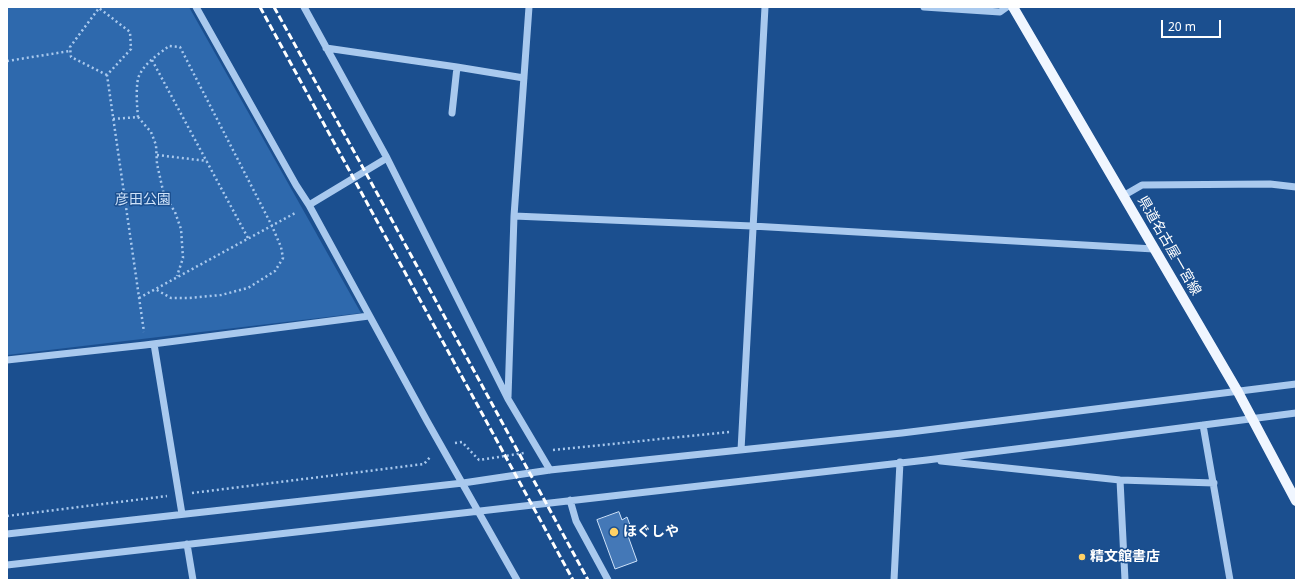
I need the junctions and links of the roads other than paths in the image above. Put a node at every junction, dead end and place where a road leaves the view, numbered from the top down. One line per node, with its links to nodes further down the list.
1 (196, 7): 15 (street)
2 (304, 7): 8 (street)
3 (529, 7): 10 (street)
4 (765, 7): 17 (street)
5 (924, 7): 6 (street)
6 (1007, 7)
7 (1013, 7): 14 (main road, 県道名古屋一宮線)
8 (326, 48): 9 (street); 12 (street)
9 (458, 67): 10 (street); 11 (street)
10 (524, 78): 16 (street)
11 (452, 113)
12 (387, 158): 15 (street); 24 (street)
13 (1296, 186): 14 (street)
14 (1123, 196): 18 (main road, 県道名古屋一宮線)
15 (309, 205): 19 (street)
16 (514, 216): 17 (street); 24 (street)
17 (752, 226): 18 (street); 28 (street)
18 (1154, 249): 23 (main road, 県道名古屋一宮線)
19 (369, 316): 20 (street); 33 (street)
20 (154, 344): 21 (street); 38 (street)
21 (7, 360)
22 (1296, 384): 23 (street)
23 (1238, 392): 26 (main road, 県道名古屋一宮線); 28 (street)
24 (508, 399): 31 (street)
25 (1296, 413): 26 (street)
26 (1251, 419): 27 (street); 36 (main road, 県道名古屋一宮線)
27 (1203, 425): 29 (street); 34 (street)
28 (741, 450): 31 (street)
29 (927, 460): 30 (street); 32 (street)
30 (900, 462): 35 (street); 45 (street)
31 (550, 470): 33 (street)
32 (1120, 480): 34 (street); 46 (street)
33 (463, 483): 37 (street); 38 (street)
34 (1214, 483): 47 (street)
35 (570, 500): 37 (street); 44 (street)
36 (1296, 502)
37 (478, 511): 40 (street); 43 (street)
38 (182, 514): 39 (street)
39 (7, 534)
40 (187, 544): 41 (street); 42 (street)
41 (7, 565)
42 (193, 580)
43 (517, 580)
44 (608, 580)
45 (894, 580)
46 (1125, 580)
47 (1230, 580)

